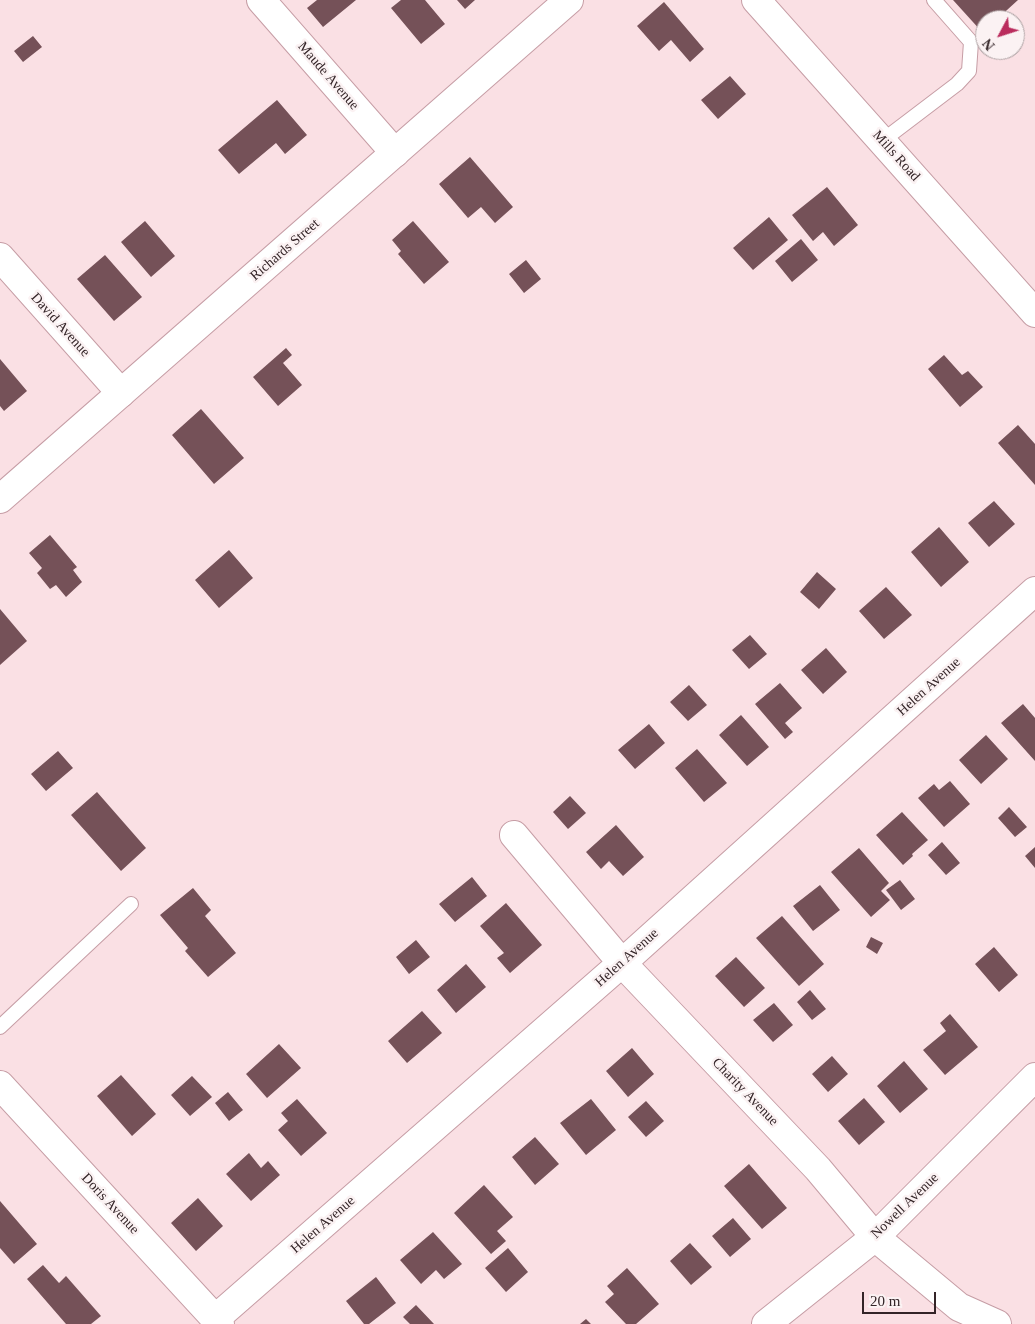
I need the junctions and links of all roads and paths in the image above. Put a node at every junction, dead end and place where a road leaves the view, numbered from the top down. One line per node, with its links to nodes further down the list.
1 (261, 0): 6 (street, Maude Avenue)
2 (569, 0): 6 (street, Richards Street)
3 (756, 0): 5 (street, Mills Road)
4 (934, 0): 5 (lane)
5 (882, 142): 8 (street, Mills Road)
6 (396, 153): 9 (street, Richards Street)
7 (0, 257): 9 (street, David Avenue)
8 (1035, 313)
9 (121, 393): 10 (street, Richards Street)
10 (0, 499)
11 (1035, 591): 14 (street, Helen Avenue)
12 (514, 835): 14 (street, Charity Avenue)
13 (131, 904): 15 (lane)
14 (622, 963): 18 (street, Charity Avenue); 20 (street, Helen Avenue)
15 (0, 1027)
16 (1035, 1077): 18 (street, Nowell Avenue)
17 (0, 1085): 20 (street, Doris Avenue)
18 (875, 1237): 19 (street, Charity Avenue); 21 (street, Nowell Avenue)
19 (954, 1315): 22 (street, Charity Avenue)
20 (218, 1321)
21 (766, 1324)
22 (997, 1324)

